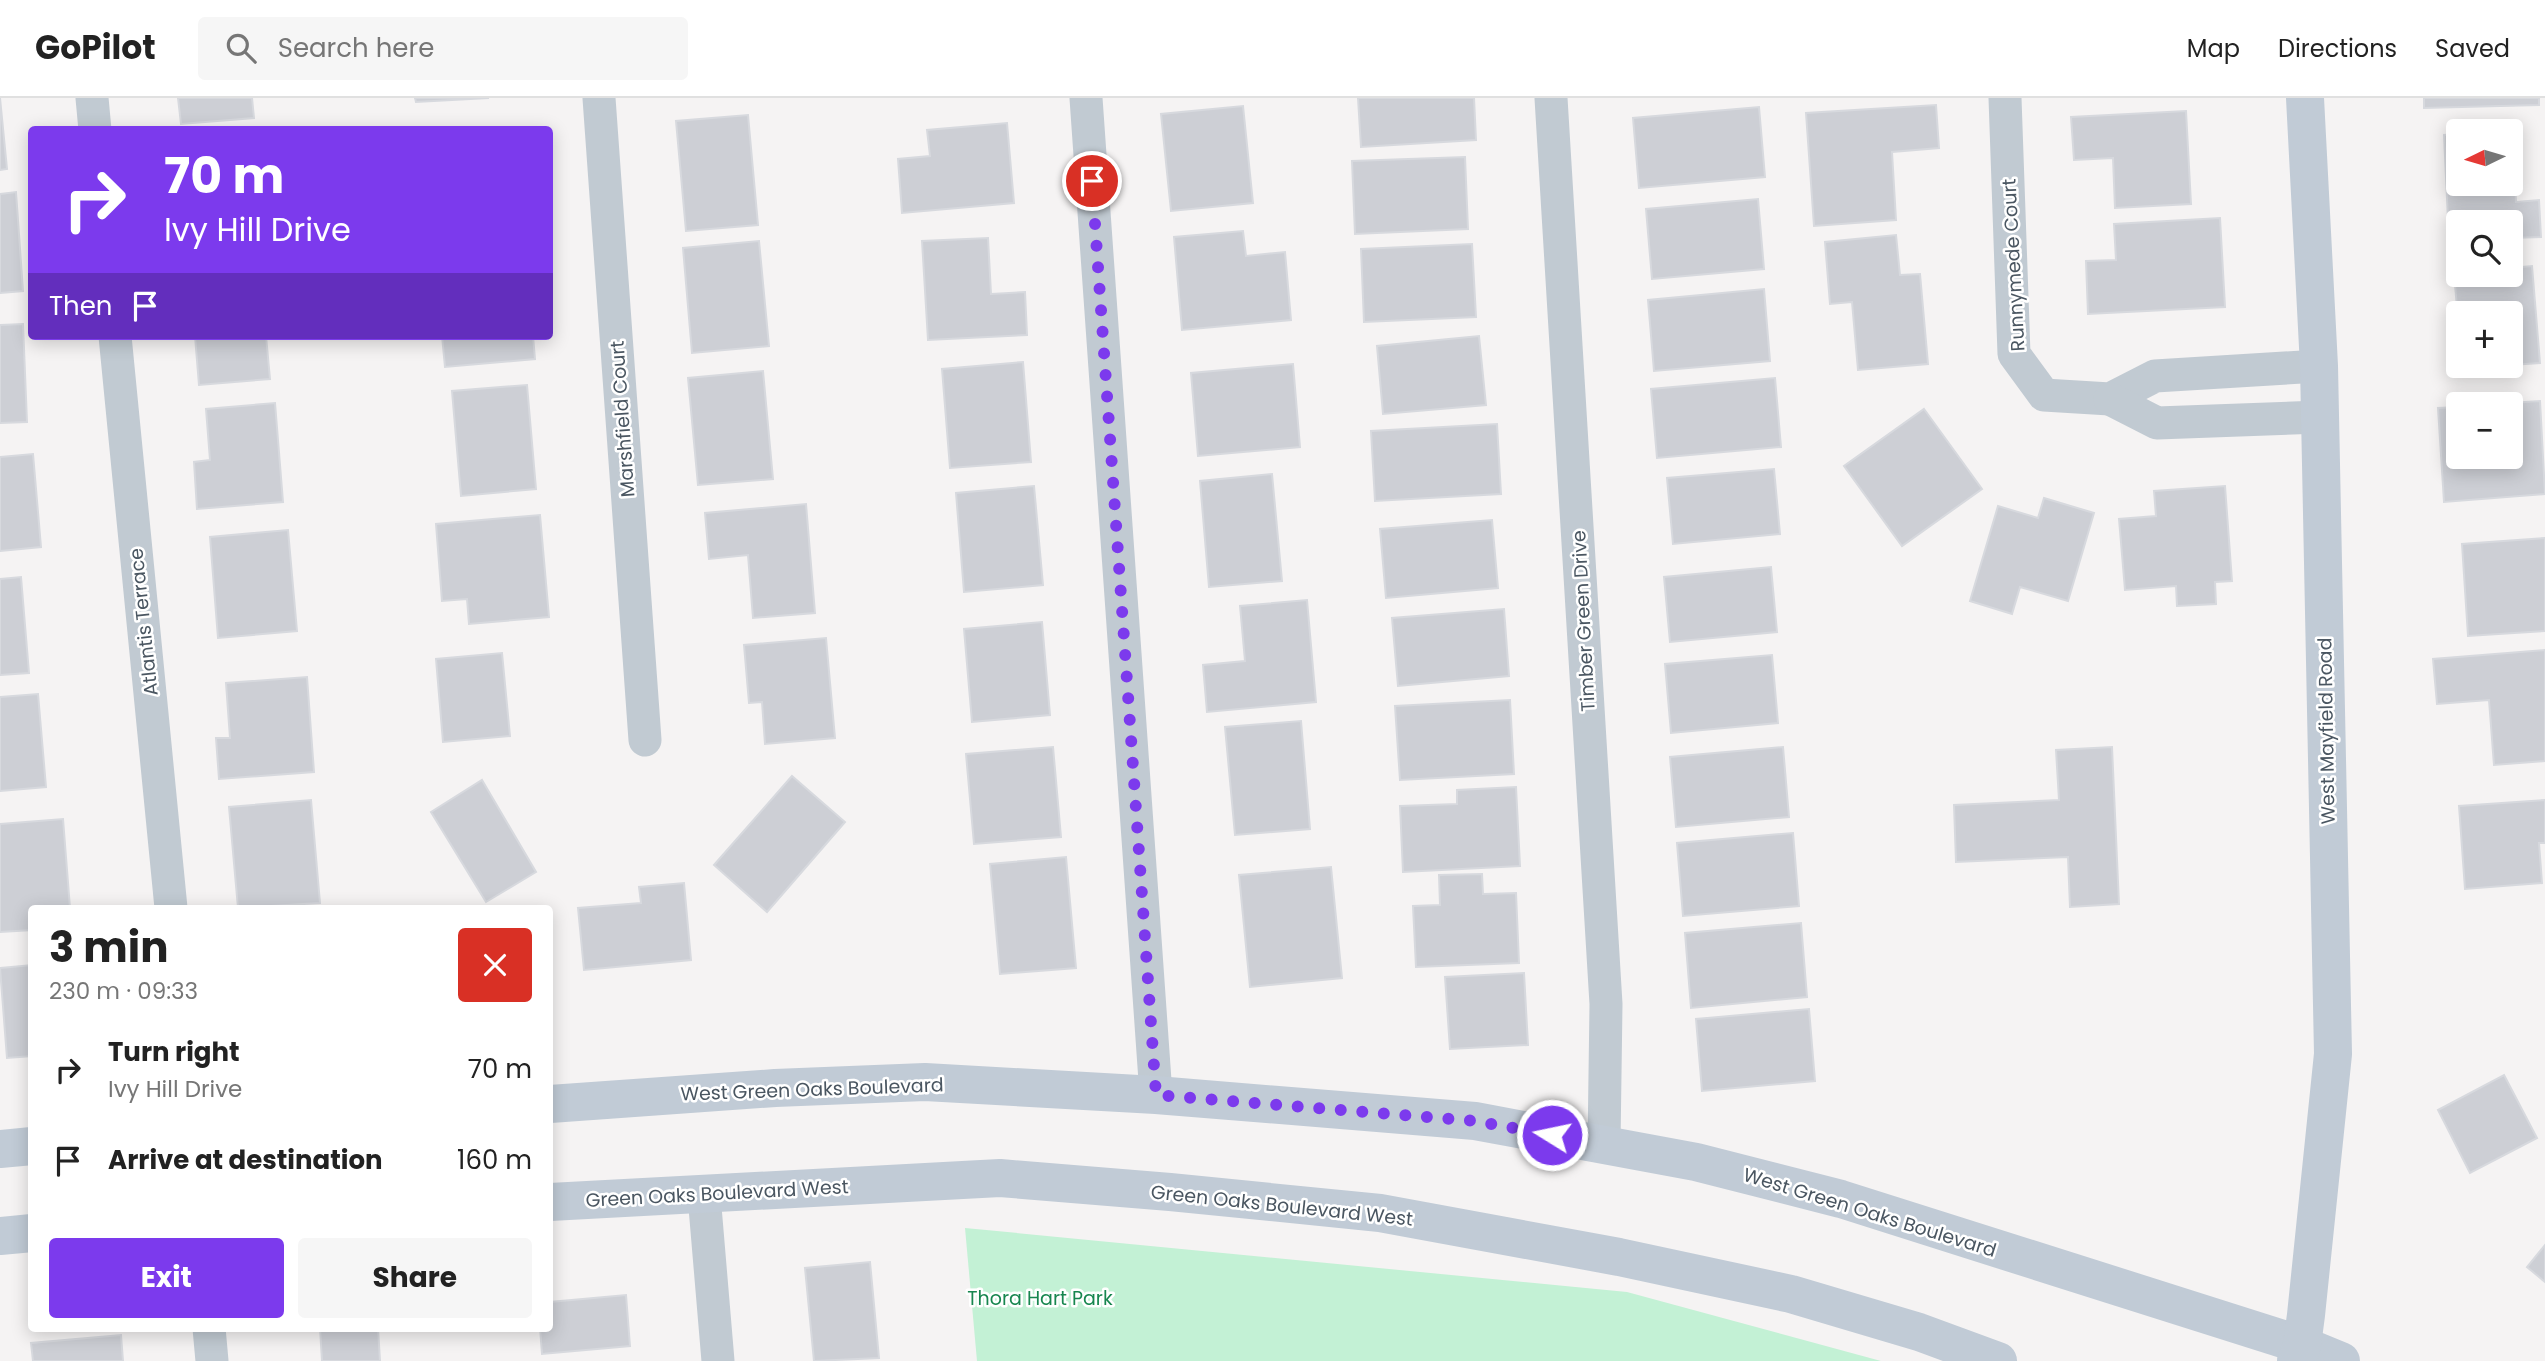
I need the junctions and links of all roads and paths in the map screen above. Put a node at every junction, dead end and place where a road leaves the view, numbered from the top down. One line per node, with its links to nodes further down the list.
1 (92, 98): 7 (street)
2 (599, 98): 12 (street, Marshfield Court)
3 (1086, 98): 14 (street)
4 (1551, 98): 16 (street, Timber Green Drive)
5 (2005, 98): 10 (street, Runnymede Court)
6 (2305, 98): 9 (main road, West Mayfield Road)
7 (95, 126)
8 (115, 340): 13 (street, Atlantis Terrace)
9 (2319, 366): 10 (street); 11 (main road, West Mayfield Road)
10 (2110, 399): 11 (street)
11 (2320, 417): 24 (main road, West Mayfield Road)
12 (645, 740)
13 (171, 905)
14 (1156, 1095): 15 (main road, West Green Oaks Boulevard); 16 (main road, West Green Oaks Boulevard)
15 (553, 1104)
16 (1604, 1144): 24 (main road, West Green Oaks Boulevard)
17 (28, 1146): 18 (main road)
18 (0, 1149)
19 (704, 1195): 20 (main road, Green Oaks Boulevard West); 26 (street); 27 (main road, Green Oaks Boulevard West)
20 (553, 1202)
21 (28, 1233): 22 (main road)
22 (0, 1236)
23 (209, 1332): 25 (street)
24 (2299, 1353): 28 (main road, West Green Oaks Boulevard)
25 (212, 1361)
26 (719, 1361)
27 (1998, 1361)
28 (2341, 1361)

